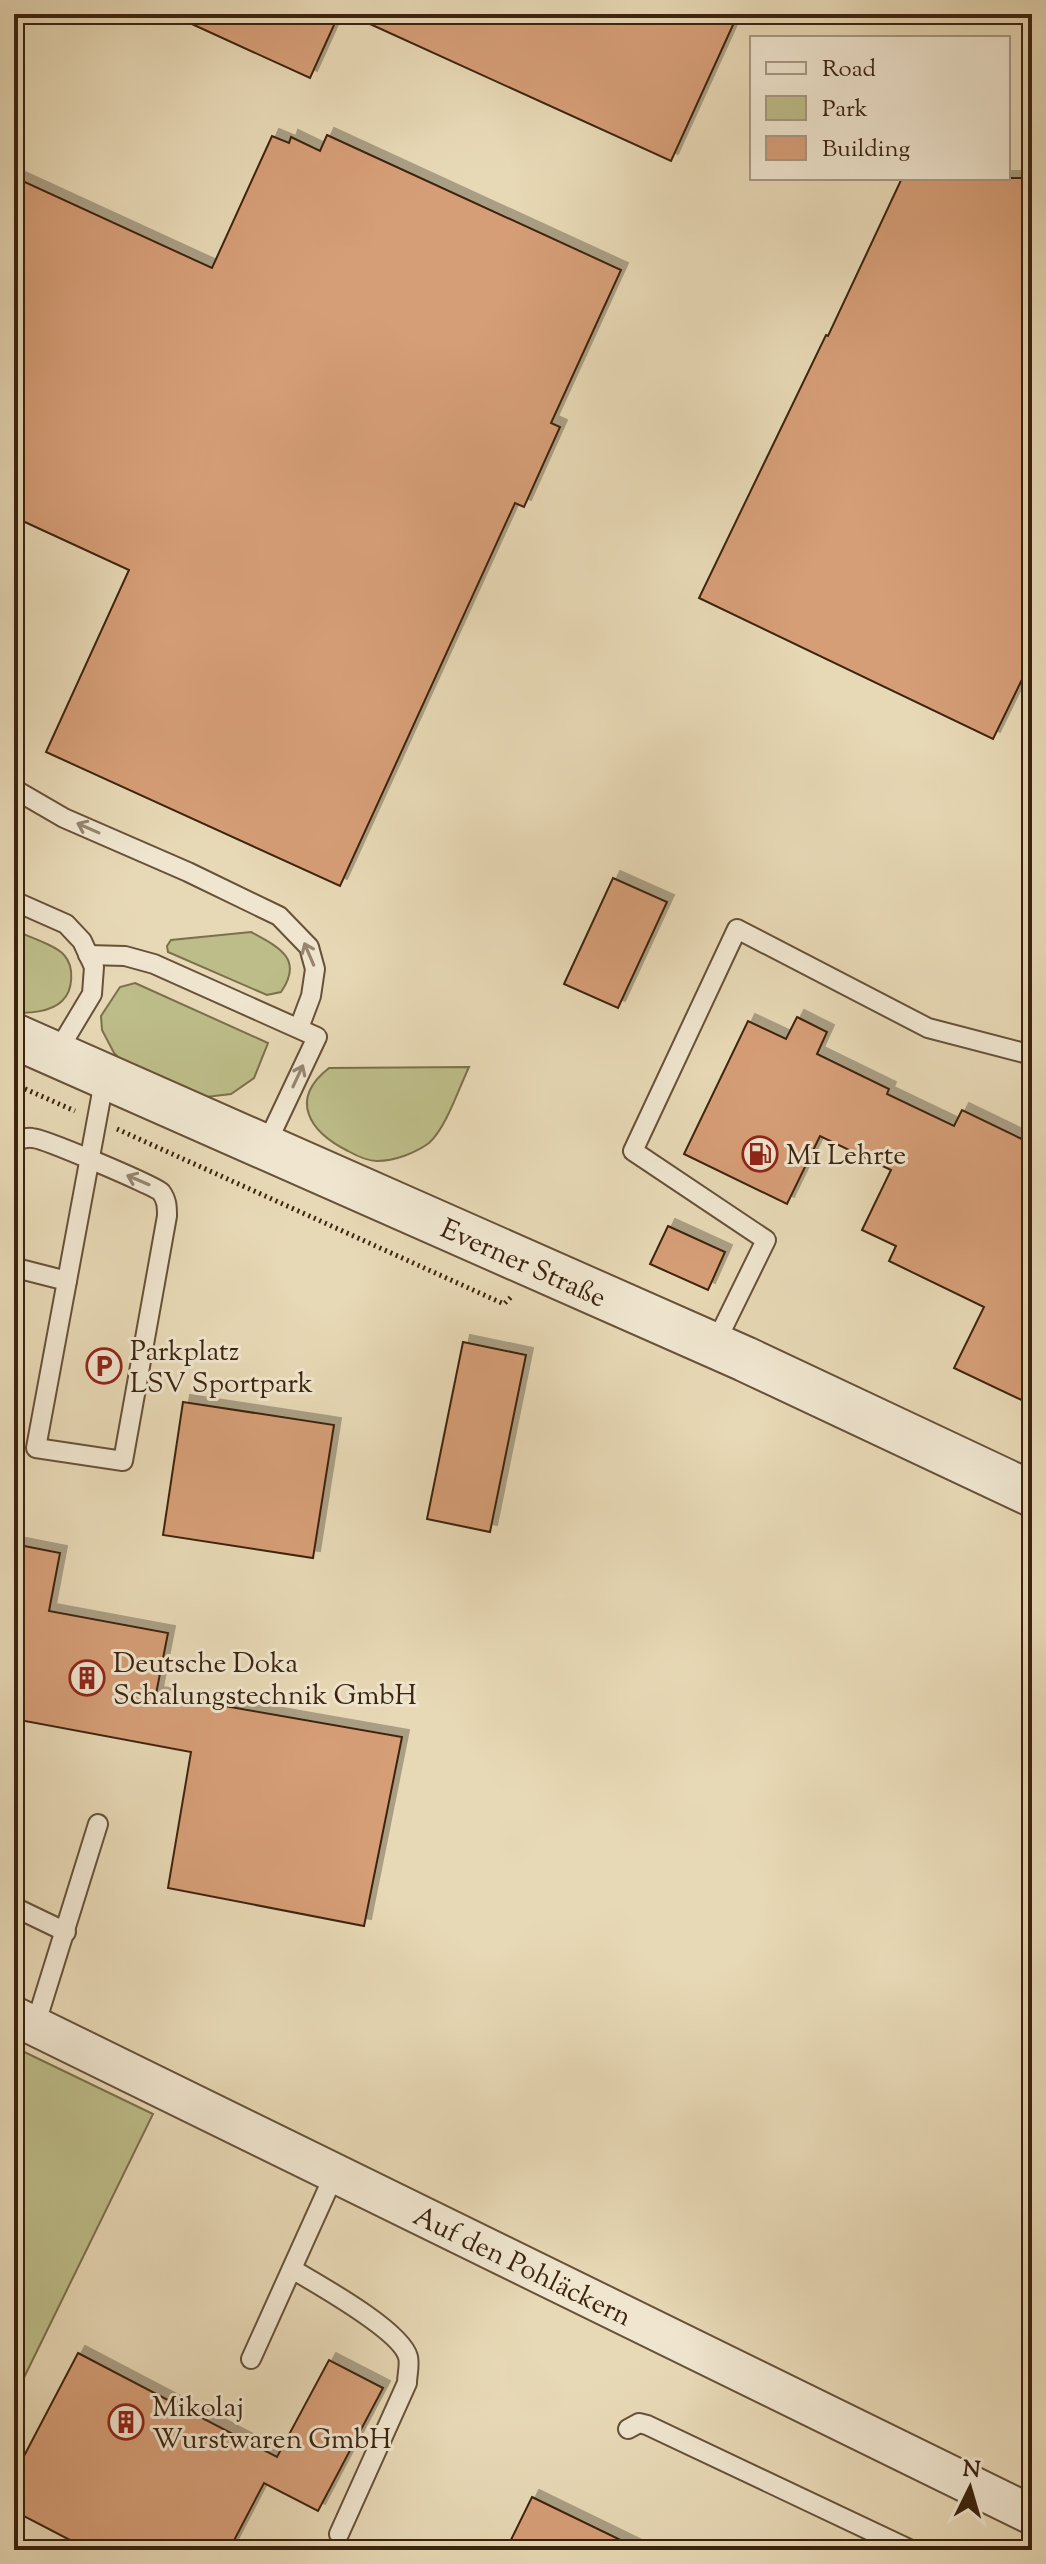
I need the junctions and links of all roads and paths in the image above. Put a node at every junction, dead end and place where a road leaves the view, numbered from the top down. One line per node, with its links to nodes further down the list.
1 (14, 789): 4 (lane, one-way to 1)
2 (14, 901): 3 (lane)
3 (88, 955): 4 (lane); 6 (lane)
4 (299, 1028): 12 (lane, one-way to 4)
5 (14, 1036): 6 (street, Everner Straße)
6 (56, 1054): 8 (street, Everner Straße)
7 (1032, 1055): 17 (lane)
8 (105, 1076): 10 (lane); 12 (street, Everner Straße)
9 (14, 1084): 10 (path)
10 (97, 1120): 13 (lane); 15 (path)
11 (14, 1142): 13 (lane)
12 (265, 1147): 15 (street, Everner Straße)
13 (89, 1161): 16 (lane); 16 (lane, one-way to 13)
14 (14, 1265): 16 (lane)
15 (542, 1270): 17 (street, Everner Straße)
16 (67, 1281)
17 (714, 1346): 18 (street, Everner Straße)
18 (1032, 1494)
19 (98, 1824): 21 (lane)
20 (14, 1907): 21 (lane)
21 (66, 1932): 22 (lane)
22 (24, 2021): 23 (street, Auf den Pohläckern)
23 (335, 2173): 24 (lane); 27 (street, Auf den Pohläckern)
24 (292, 2269): 25 (lane); 28 (lane)
25 (251, 2359)
26 (628, 2429): 29 (lane)
27 (1032, 2515)
28 (339, 2534)
29 (911, 2550)

